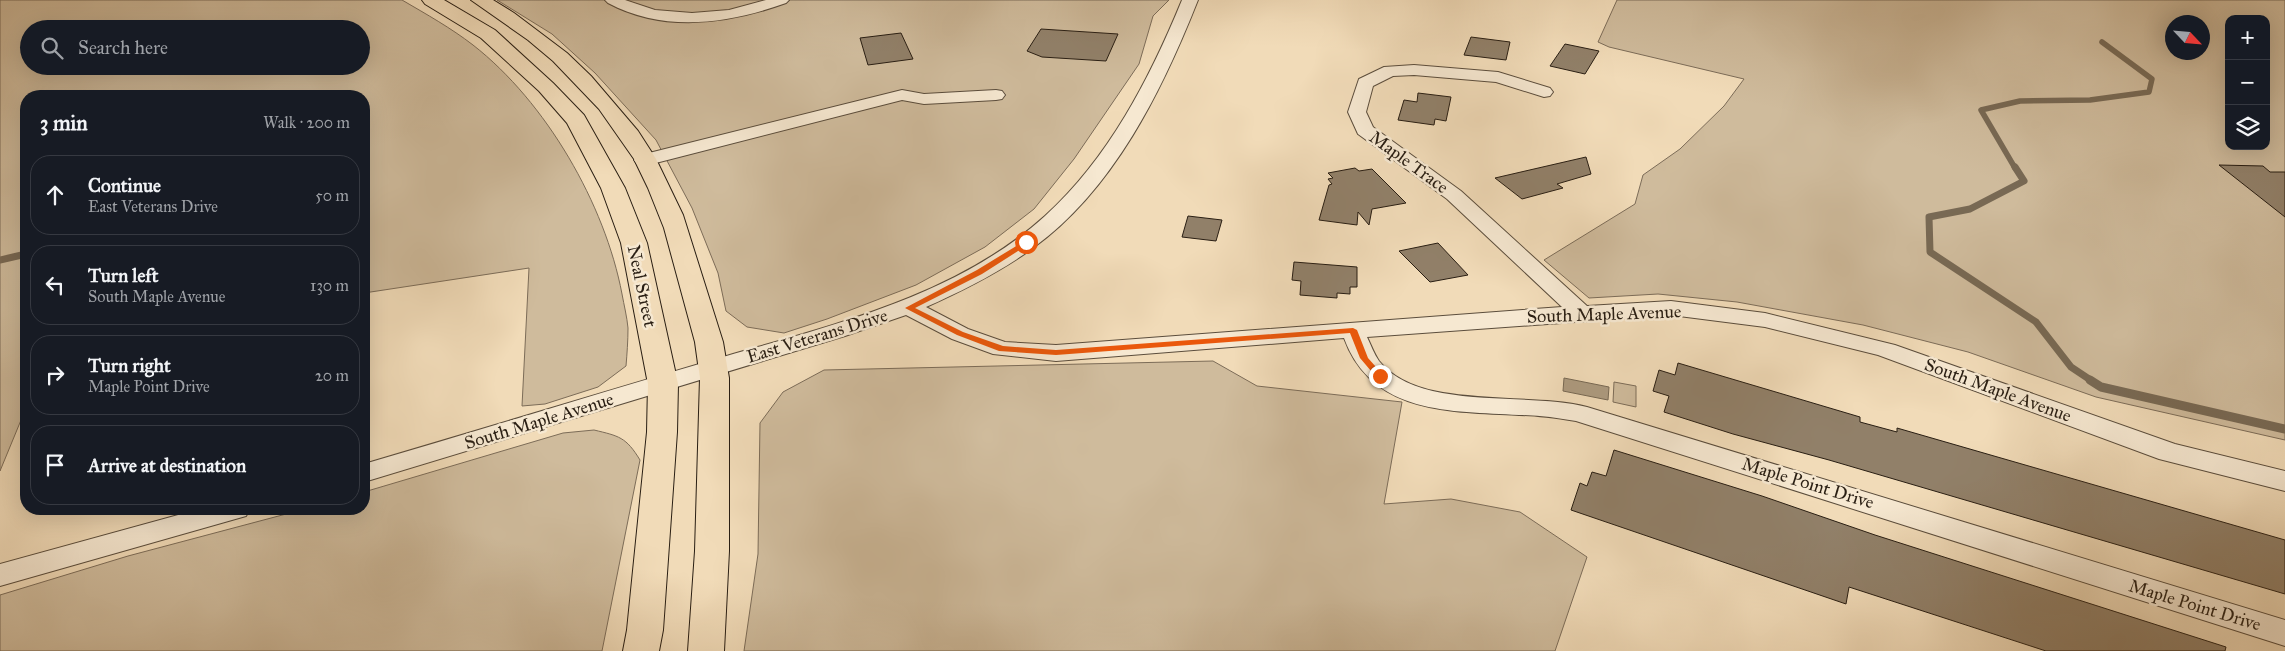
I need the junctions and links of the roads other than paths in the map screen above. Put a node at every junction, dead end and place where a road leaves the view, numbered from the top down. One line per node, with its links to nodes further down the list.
1 (431, 0): 13 (main road, Neal Street)
2 (480, 0): 8 (main road)
3 (613, 0): 4 (street)
4 (781, 0)
5 (1190, 0): 9 (street, East Veterans Drive)
6 (1544, 92): 10 (street, Maple Trace)
7 (996, 95): 8 (street)
8 (644, 160): 12 (main road)
9 (909, 308): 11 (street, South Maple Avenue); 12 (street, East Veterans Drive)
10 (1581, 313): 11 (street, South Maple Avenue); 15 (street, South Maple Avenue)
11 (1353, 330): 18 (street, Maple Point Drive)
12 (714, 368): 13 (street, South Maple Avenue); 20 (main road)
13 (663, 384): 14 (street, South Maple Avenue); 19 (main road, Neal Street)
14 (370, 470)
15 (2285, 481)
16 (215, 515): 17 (street)
17 (0, 575)
18 (2285, 633)
19 (641, 651)
20 (706, 651)

